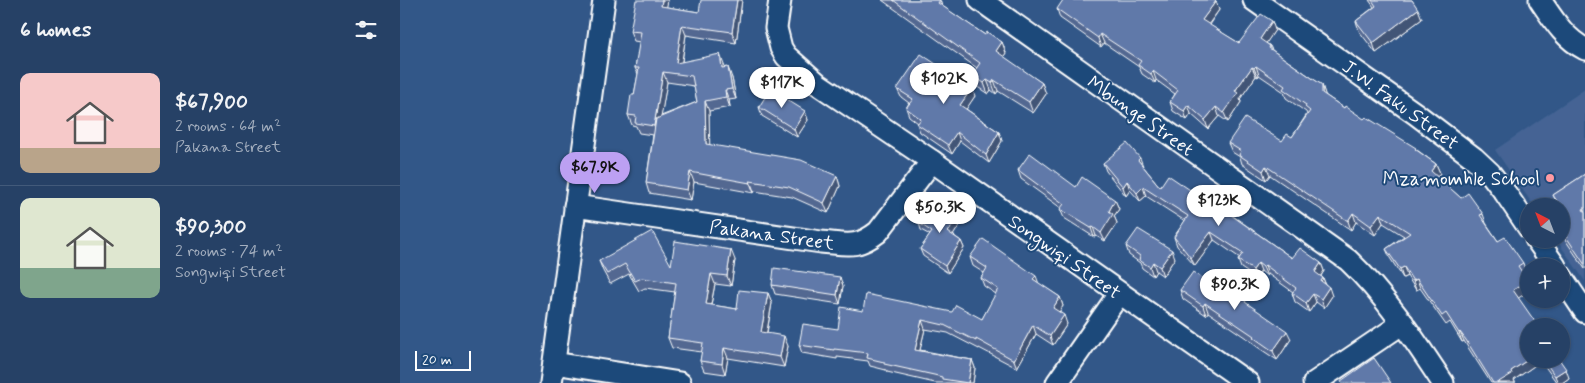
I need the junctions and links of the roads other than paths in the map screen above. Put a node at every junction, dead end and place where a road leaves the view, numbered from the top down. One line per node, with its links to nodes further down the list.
1 (604, 0): 8 (street)
2 (780, 0): 7 (street, Songwiqi Street)
3 (980, 0): 13 (street, Mbunge Street)
4 (1254, 0): 9 (street, J.W. Faku Street)
5 (1540, 0): 6 (street)
6 (1585, 49)
7 (932, 161): 8 (street, Pakana Street); 11 (street, Songwiqi Street)
8 (575, 206): 14 (street)
9 (1520, 215)
10 (1570, 290): 12 (street)
11 (1120, 294): 16 (street); 17 (street, Songwiqi Street)
12 (1585, 312)
13 (1403, 323): 18 (street); 19 (street, Mbunge Street)
14 (552, 373): 15 (street)
15 (680, 383)
16 (1057, 383)
17 (1248, 383)
18 (1314, 383)
19 (1443, 383)

